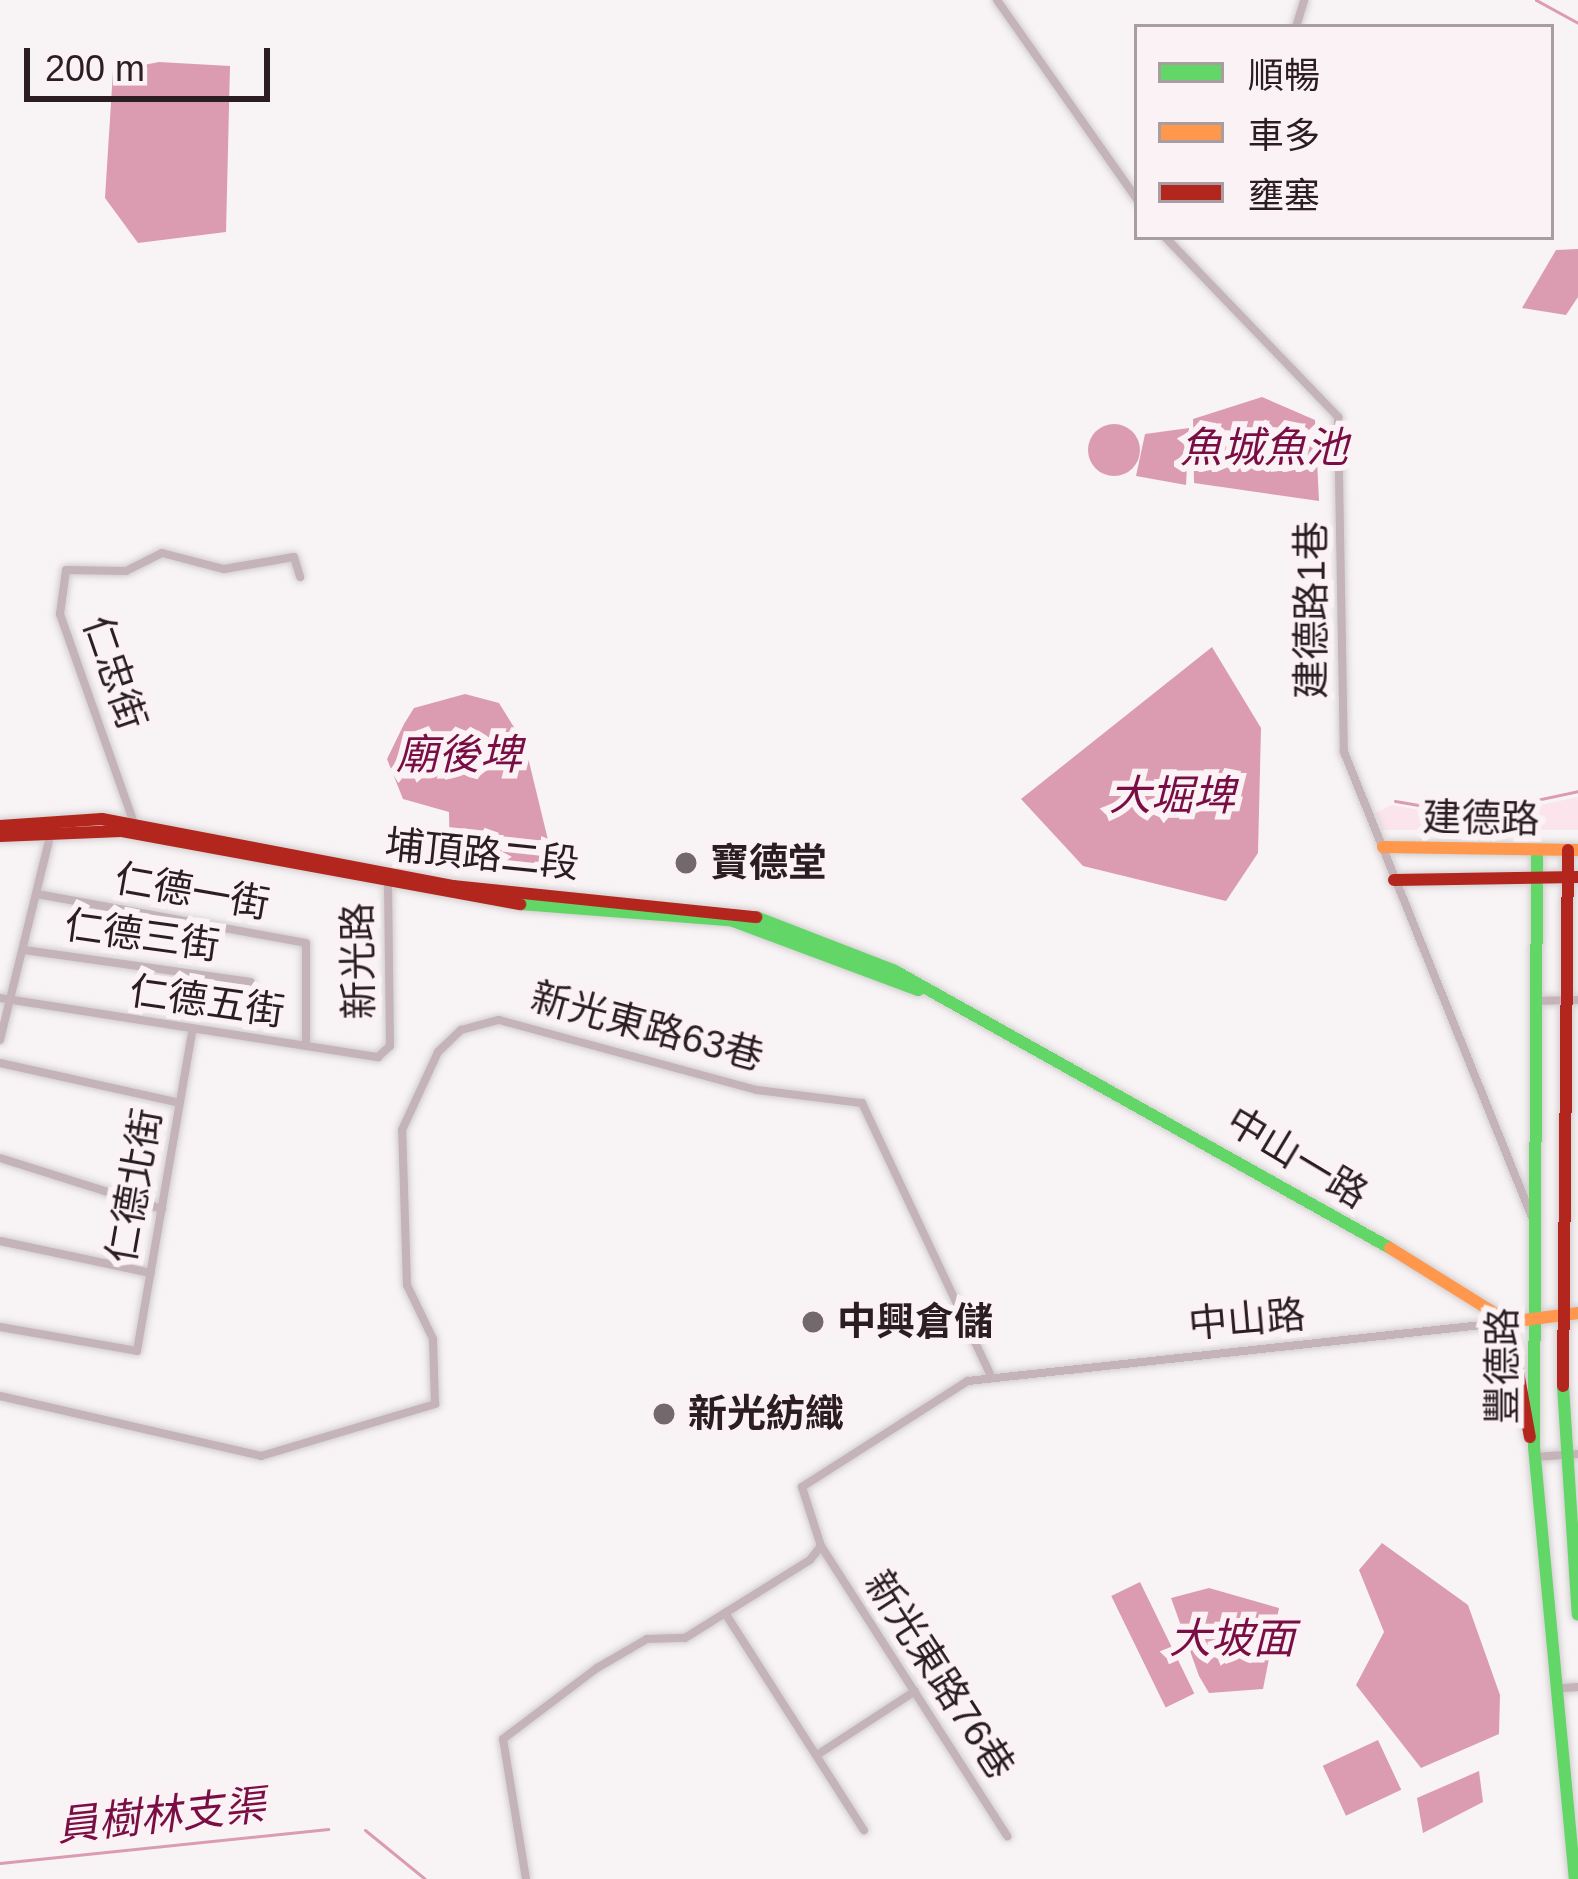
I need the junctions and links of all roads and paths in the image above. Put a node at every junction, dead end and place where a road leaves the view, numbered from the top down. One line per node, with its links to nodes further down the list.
1 (997, 0): 2 (street)
2 (1134, 195)
3 (1168, 240): 9 (street, 建德路1巷)
4 (301, 577): 7 (street, 仁忠街)
5 (0, 826): 6 (street, 埔頂路二段)
6 (52, 826): 7 (street, 埔頂路二段); 8 (street, 埔頂路二段); 16 (street)
7 (134, 829): 14 (street, 埔頂路二段)
8 (0, 836)
9 (1383, 848): 10 (street, 建德路); 15 (street, 建德路1巷)
10 (1537, 850): 11 (street, 建德路); 12 (street, 豐德路)
11 (1573, 850): 13 (street, 豐德路)
12 (1537, 877): 13 (street, 建德路); 15 (street, 建德路); 21 (street, 豐德路)
13 (1573, 877): 20 (street, 豐德路)
14 (388, 880): 23 (street, 埔頂路二段); 27 (street, 新光路)
15 (1394, 880): 32 (street, 建德路1巷)
16 (37, 894): 17 (street); 26 (street, 仁德一街)
17 (24, 950): 18 (street, 仁德三街); 22 (street)
18 (251, 982)
19 (0, 998): 22 (street, 仁德五街)
20 (1572, 1000): 21 (street); 36 (street, 豐德路)
21 (1536, 1001): 32 (street, 豐德路)
22 (12, 1003): 24 (street, 仁德五街); 25 (street)
23 (1002, 1030): 38 (street, 中山一路)
24 (192, 1032): 26 (street, 仁德五街); 29 (street, 仁德北街)
25 (0, 1040)
26 (306, 1046): 27 (street, 仁德五街)
27 (390, 1046)
28 (0, 1063): 29 (street)
29 (180, 1103): 31 (street, 仁德北街)
30 (0, 1158): 31 (street)
31 (162, 1209): 34 (street, 仁德北街)
32 (1534, 1222): 37 (street, 豐德路)
33 (0, 1241): 34 (street)
34 (151, 1273): 39 (street, 仁德北街)
35 (1578, 1312): 36 (street)
36 (1562, 1315): 37 (street); 44 (street, 豐德路)
37 (1533, 1319): 38 (street); 42 (street, 豐德路)
38 (1509, 1322): 40 (street, 中山路); 42 (street)
39 (0, 1328)
40 (991, 1374): 41 (street, 新光東路63巷); 45 (street, 新光東路76巷)
41 (0, 1396)
42 (1534, 1452): 44 (street); 49 (street, 豐德路)
43 (1578, 1454): 44 (street)
44 (1562, 1456): 47 (street, 豐德路)
45 (821, 1546): 46 (street, 新光東路76巷); 50 (street, 新光東路76巷)
46 (725, 1613): 51 (street); 54 (street, 新光東路76巷)
47 (1578, 1615)
48 (1578, 1687): 49 (street)
49 (1563, 1688): 55 (street, 豐德路)
50 (915, 1691): 51 (street); 53 (street, 新光東路76巷)
51 (817, 1755): 52 (street)
52 (864, 1830)
53 (1007, 1836)
54 (526, 1879)
55 (1575, 1879)

